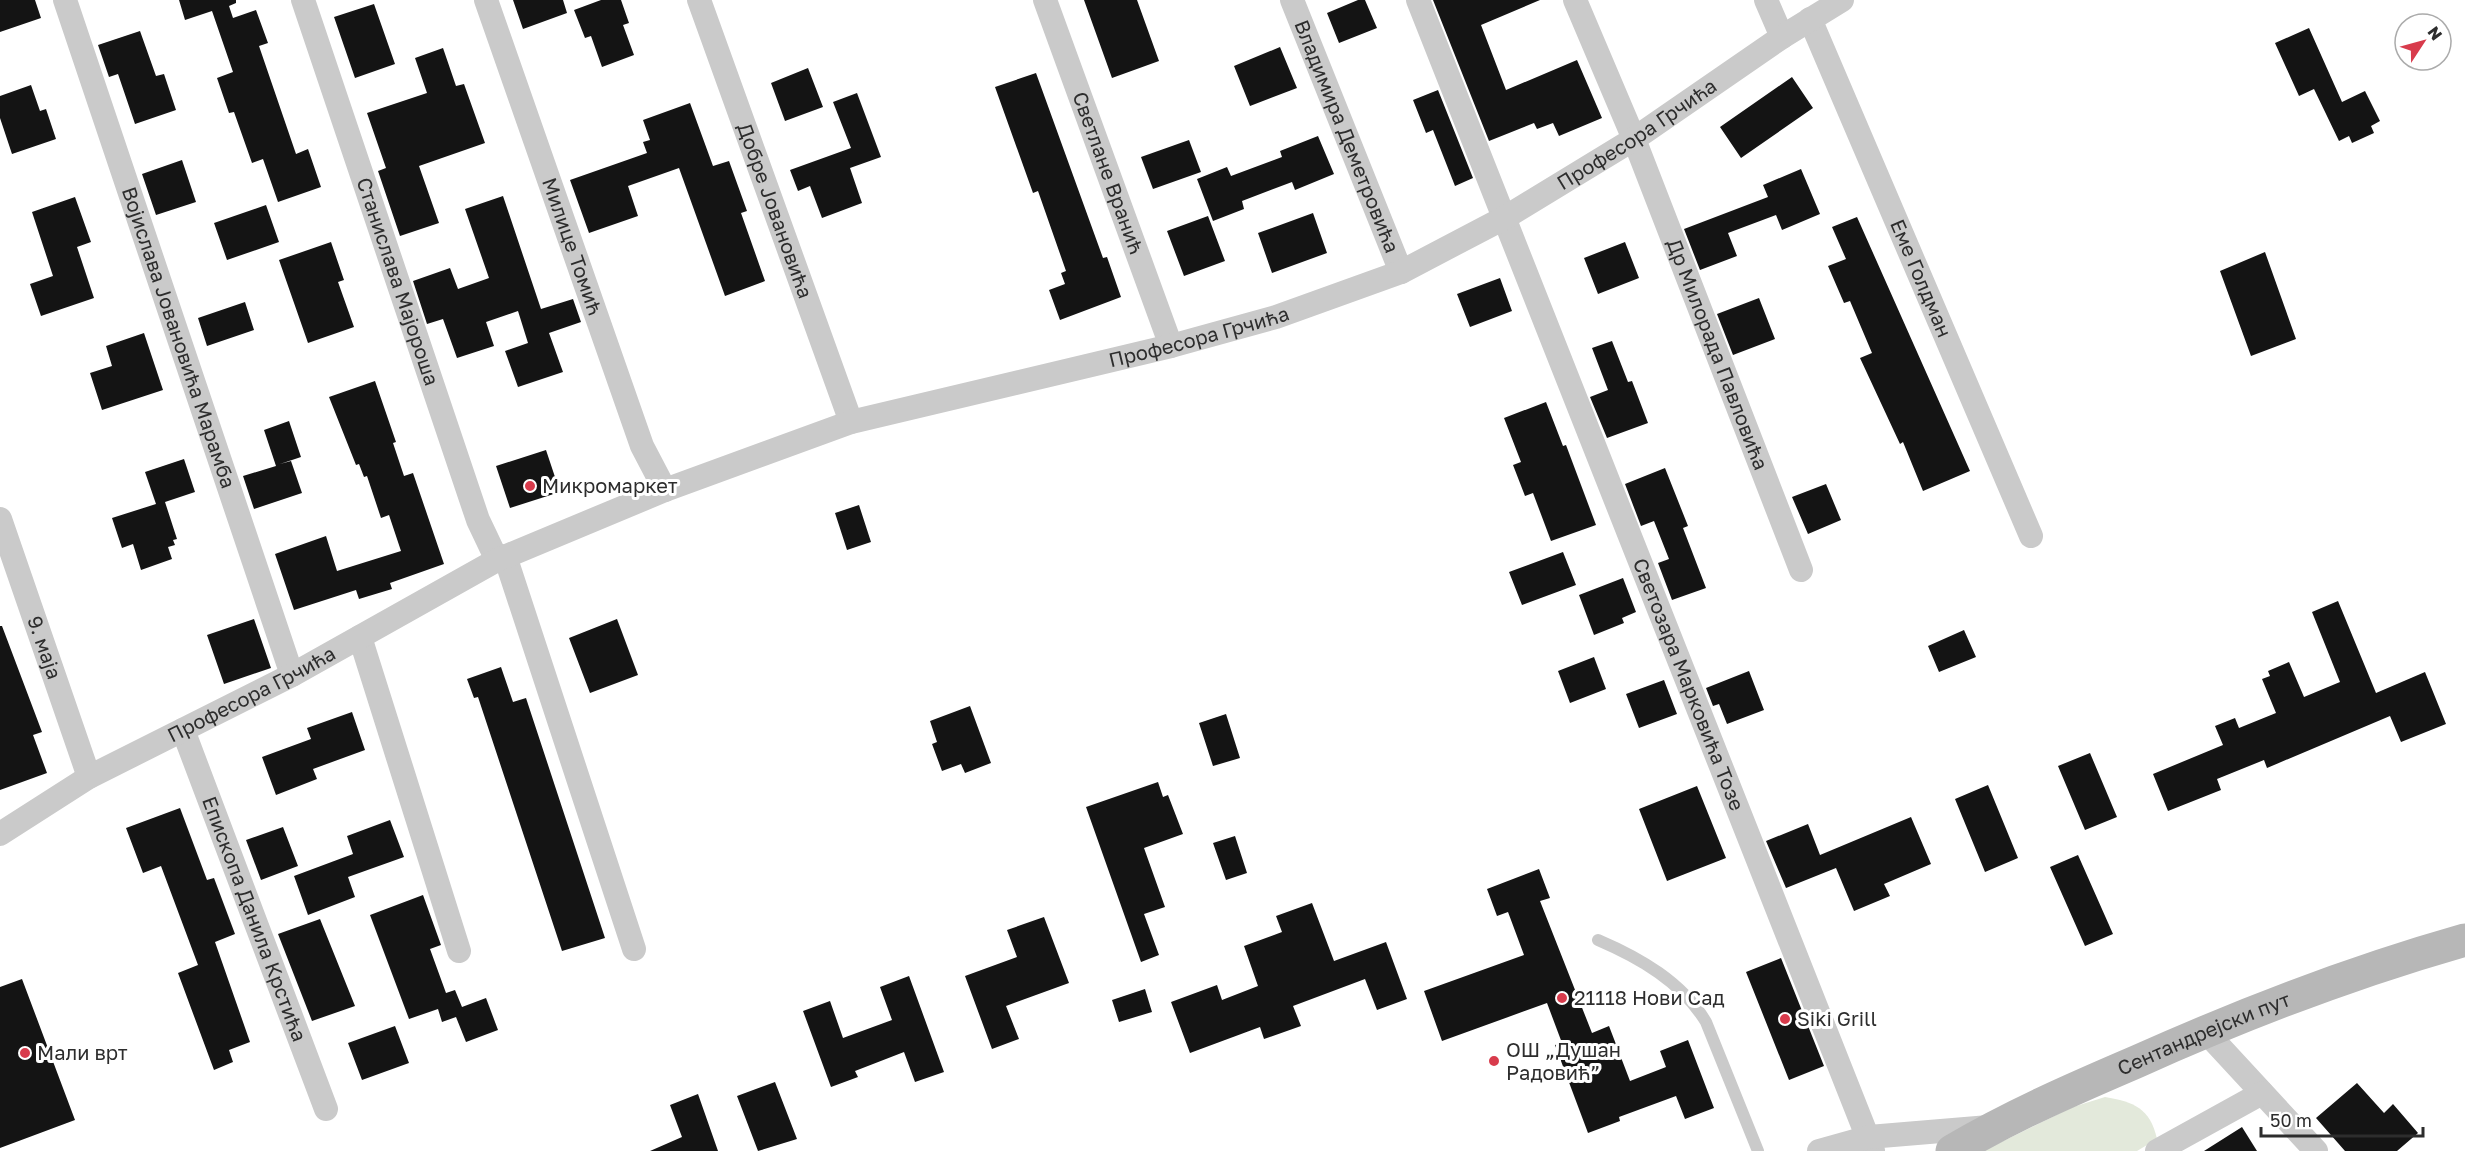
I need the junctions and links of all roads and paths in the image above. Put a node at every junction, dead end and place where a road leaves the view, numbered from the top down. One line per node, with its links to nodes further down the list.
1 (64, 0): 24 (street, Војислава Јовановића Марамба)
2 (303, 0): 21 (street, Станислава Мајороша)
3 (486, 0): 18 (street, Милице Томић)
4 (699, 0): 17 (street, Добре Јовановића)
5 (1045, 0): 16 (street, Светлане Вранић)
6 (1292, 0): 15 (street, Владимира Деметровића)
7 (1419, 0): 14 (street, Светозара Марковића Тозе)
8 (1575, 0): 13 (street, Др Милорада Павловића)
9 (1766, 0): 12 (street)
10 (1842, 0): 11 (street, Професора Грчића)
11 (1810, 19): 12 (street, Професора Грчића); 20 (street, Еме Голдман)
12 (1782, 37): 13 (street, Професора Грчића)
13 (1634, 139): 14 (street, Професора Грчића); 22 (street, Др Милорада Павловића)
14 (1506, 217): 15 (street, Професора Грчића); 36 (street, Светозара Марковића Тозе)
15 (1401, 272): 16 (street, Професора Грчића)
16 (1171, 346): 17 (street, Професора Грчића)
17 (851, 422): 18 (street, Професора Грчића)
18 (665, 490): 21 (street, Професора Грчића)
19 (0, 519): 26 (street, 9. маја)
20 (2031, 536)
21 (501, 558): 23 (street, Професора Грчића); 30 (street)
22 (1801, 570)
23 (360, 638): 24 (street, Професора Грчића); 31 (street)
24 (292, 675): 25 (street, Професора Грчића)
25 (183, 730): 26 (street, Професора Грчића); 34 (street, Епископа Данила Крстића)
26 (89, 777): 27 (street, Професора Грчића)
27 (0, 834)
28 (1598, 940): 37 (lane)
29 (2465, 940): 32 (main road, Сентандрејски пут)
30 (634, 950)
31 (459, 951)
32 (2205, 1031): 33 (street); 35 (main road, Сентандрејски пут)
33 (2262, 1093): 40 (street); 41 (street)
34 (326, 1109)
35 (1994, 1126): 36 (street); 39 (main road, Сентандрејски пут)
36 (1871, 1144): 38 (street)
37 (1758, 1151)
38 (1819, 1151)
39 (1952, 1151)
40 (2157, 1151)
41 (2316, 1151)

